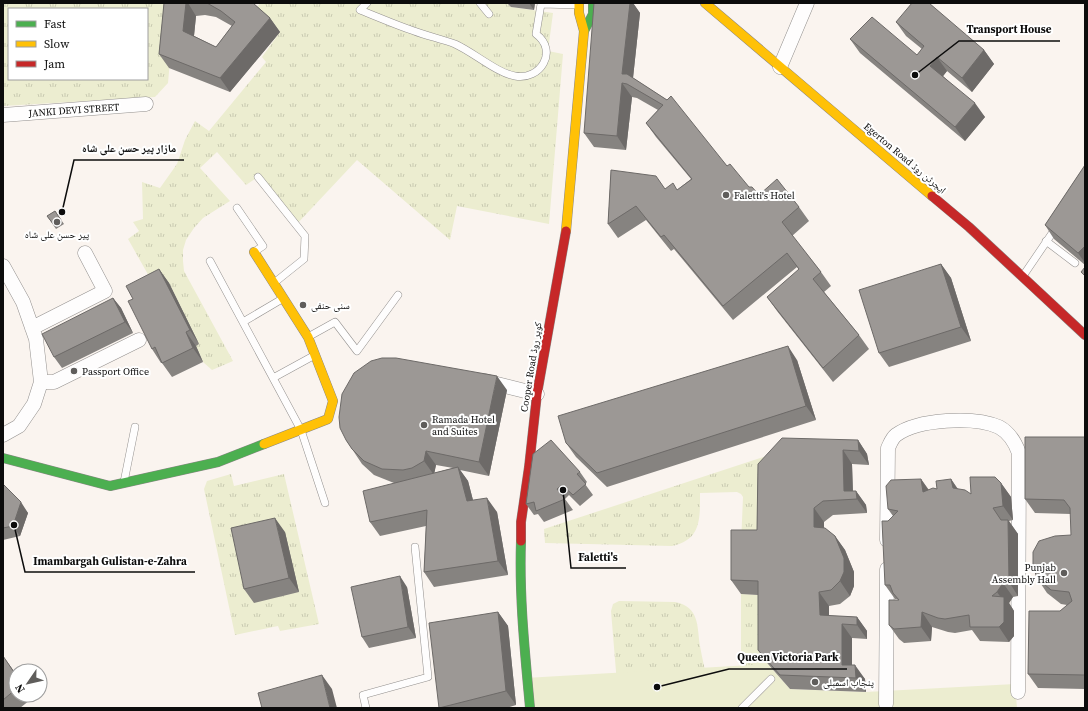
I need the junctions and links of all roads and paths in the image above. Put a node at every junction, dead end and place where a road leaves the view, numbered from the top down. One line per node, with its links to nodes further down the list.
1 (367, 3): 3 (lane)
2 (480, 3): 8 (lane)
3 (541, 3): 7 (lane)
4 (593, 3): 9 (street, Cooper Road کوپر روڈ)
5 (705, 3): 10 (street, Egerton Road ایجرٹن روڈ)
6 (807, 3): 10 (street)
7 (579, 4): 9 (street, Cooper Road کوپر روڈ)
8 (489, 14)
9 (584, 31): 35 (street, Cooper Road کوپر روڈ)
10 (780, 66): 22 (street, Egerton Road ایجرٹن روڈ)
11 (146, 104): 12 (street, JANKI DEVI STREET)
12 (3, 115)
13 (258, 177): 23 (lane)
14 (237, 208): 17 (lane)
15 (1059, 223): 16 (lane)
16 (1046, 241): 20 (lane); 22 (lane)
17 (254, 252): 23 (street)
18 (85, 253): 27 (street)
19 (210, 261): 26 (lane)
20 (1075, 263)
21 (3, 266): 27 (street)
22 (1023, 276): 28 (street, Egerton Road ایجرٹن روڈ)
23 (274, 283): 25 (street)
24 (398, 295): 29 (lane)
25 (283, 298): 26 (lane); 29 (street)
26 (242, 322): 32 (lane)
27 (32, 328): 34 (street)
28 (1085, 336)
29 (308, 337): 31 (street)
30 (139, 340): 34 (street)
31 (315, 355): 32 (lane); 37 (street)
32 (272, 378): 37 (lane)
33 (469, 378): 35 (street)
34 (41, 382): 38 (street)
35 (537, 394): 47 (street, Cooper Road کوپر روڈ)
36 (135, 427): 40 (lane)
37 (300, 430): 40 (street); 41 (lane)
38 (3, 435)
39 (3, 458): 40 (street)
40 (124, 483)
41 (325, 503)
42 (415, 547): 46 (lane)
43 (771, 679): 48 (lane)
44 (1018, 692): 45 (street)
45 (886, 704)
46 (366, 708)
47 (530, 708)
48 (742, 708)

